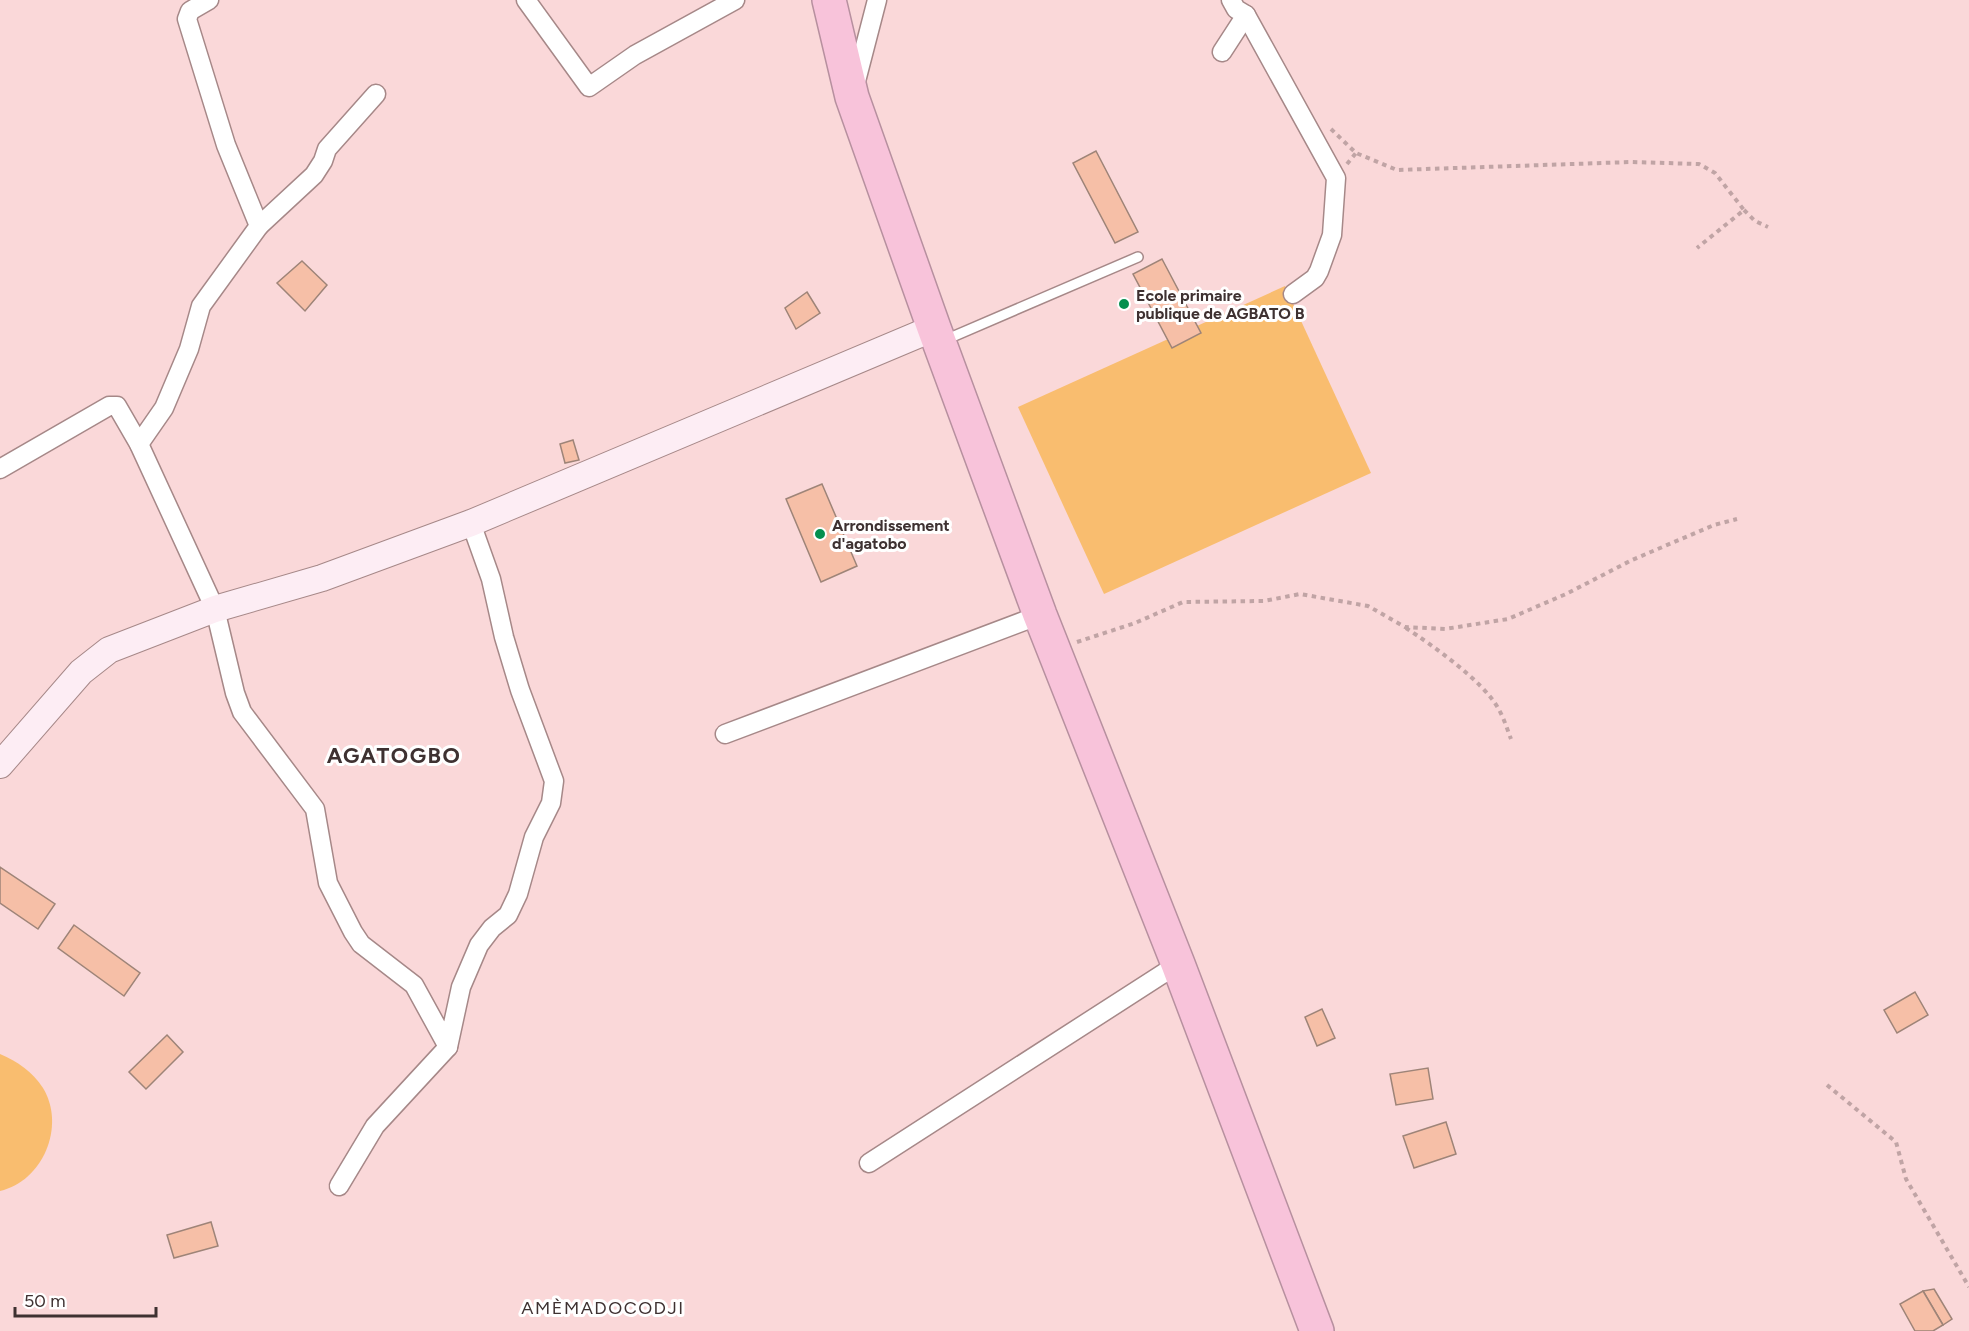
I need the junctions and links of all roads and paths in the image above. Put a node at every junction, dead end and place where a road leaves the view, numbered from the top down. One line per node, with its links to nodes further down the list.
1 (209, 0): 13 (street)
2 (526, 0): 3 (street)
3 (735, 0)
4 (829, 0): 10 (highway)
5 (877, 0): 10 (street)
6 (1231, 0): 7 (street)
7 (1246, 15): 8 (street); 17 (street)
8 (1222, 52)
9 (376, 94): 13 (street)
10 (852, 97): 18 (highway)
11 (1356, 153): 12 (path)
12 (1744, 210): 14 (path); 15 (path)
13 (259, 226): 19 (street)
14 (1768, 227)
15 (1697, 248)
16 (1138, 257): 18 (lane)
17 (1293, 294)
18 (938, 335): 22 (street); 24 (highway)
19 (139, 444): 20 (street); 23 (street)
20 (0, 469)
21 (1737, 519): 25 (path)
22 (471, 523): 23 (street); 31 (street)
23 (215, 609): 29 (street); 31 (street)
24 (1040, 615): 26 (highway); 27 (street)
25 (1405, 627): 26 (path); 28 (path)
26 (1053, 647): 30 (highway)
27 (725, 734)
28 (1510, 739)
29 (0, 765)
30 (1178, 964): 33 (street); 36 (highway)
31 (448, 1047): 34 (street)
32 (1827, 1085): 35 (path)
33 (869, 1163)
34 (339, 1186)
35 (1969, 1287)
36 (1317, 1331)

